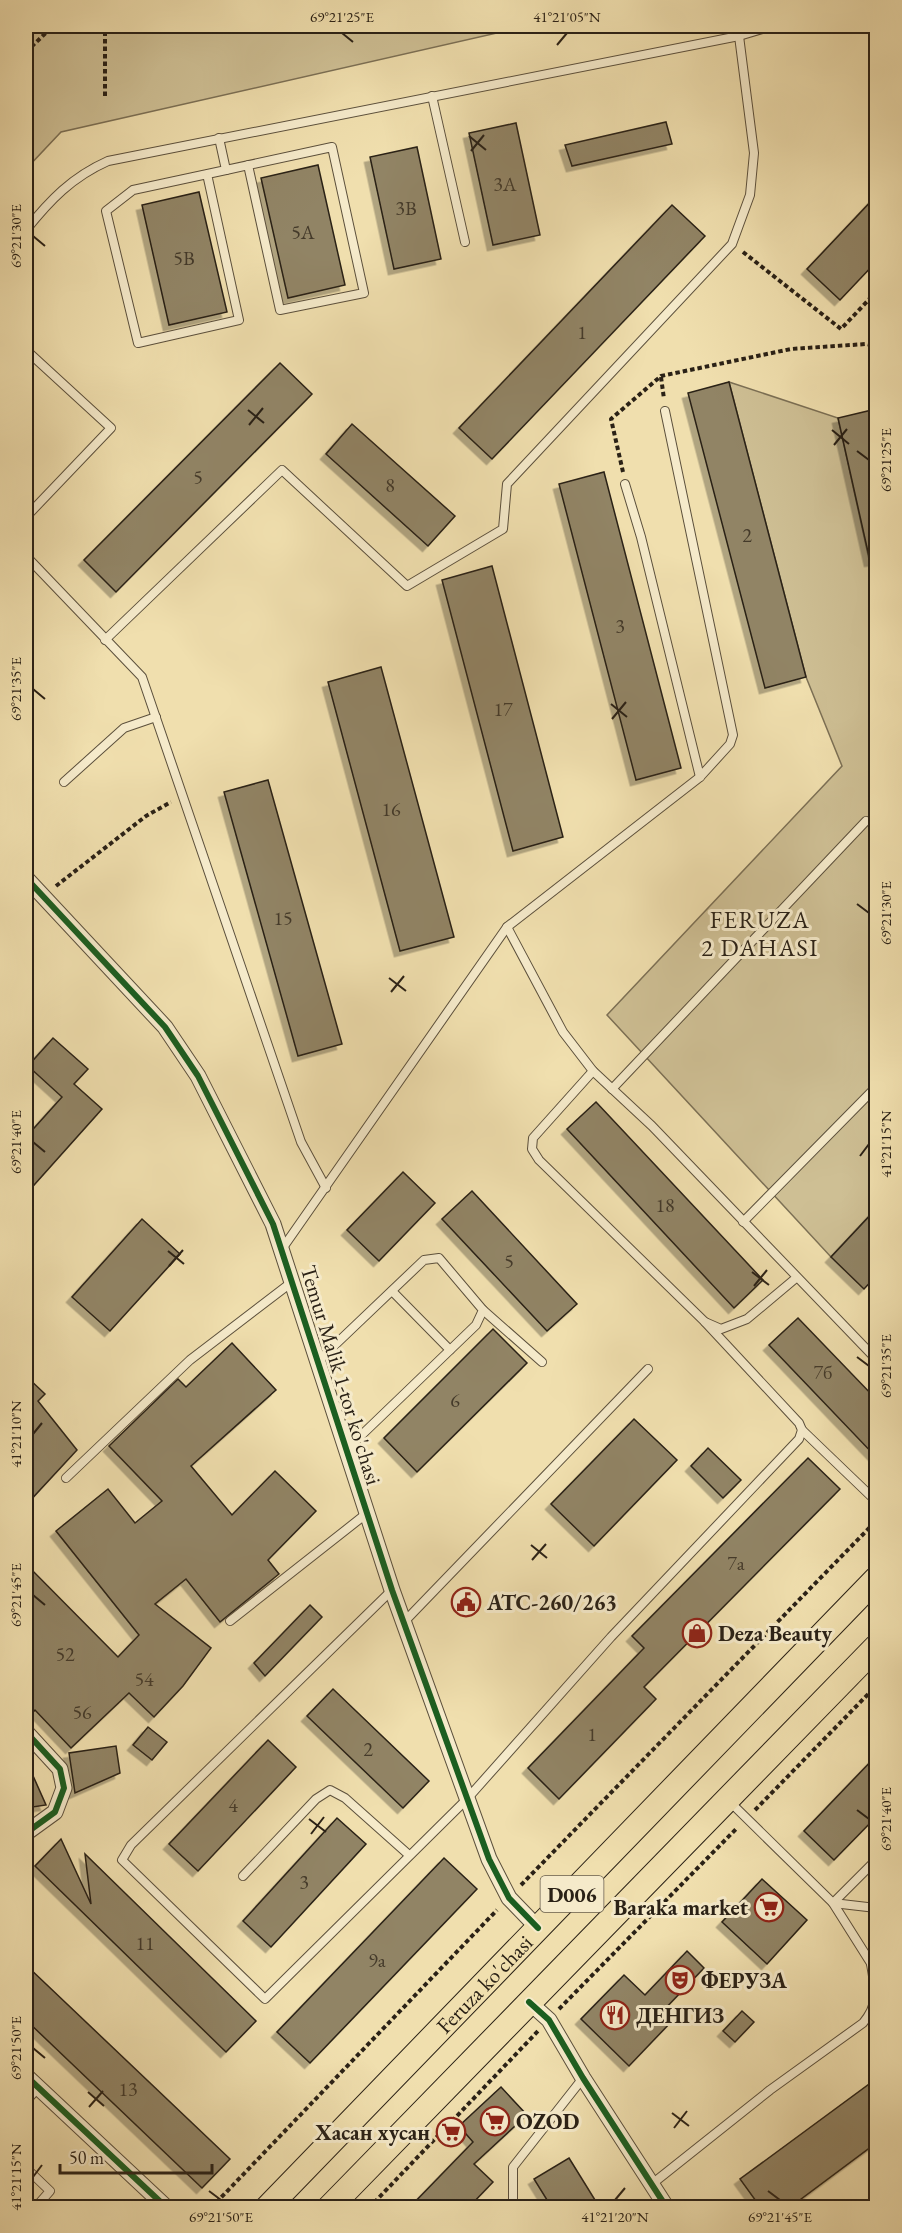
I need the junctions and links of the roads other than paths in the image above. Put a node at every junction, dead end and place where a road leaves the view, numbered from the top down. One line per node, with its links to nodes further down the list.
1 (772, 26): 2 (lane)
2 (739, 36): 3 (lane); 15 (lane)
3 (432, 96): 4 (lane); 9 (lane)
4 (219, 138): 6 (lane); 8 (lane)
5 (248, 165): 5 (lane); 6 (lane)
6 (226, 170): 7 (lane)
7 (207, 174): 7 (lane)
8 (26, 230)
9 (465, 242)
10 (26, 350): 13 (lane)
11 (665, 411): 17 (lane)
12 (625, 484): 17 (lane)
13 (26, 517)
14 (26, 556): 15 (lane)
15 (105, 640): 16 (lane)
16 (156, 717): 18 (lane); 25 (lane)
17 (700, 777): 21 (lane)
18 (64, 782)
19 (866, 821): 24 (lane)
20 (26, 878): 27 (street, Temur Malik 1-tor ko'chasi)
21 (507, 927): 22 (lane); 25 (lane)
22 (593, 1071): 24 (lane); 32 (lane)
23 (876, 1087): 26 (lane)
24 (612, 1089): 26 (lane)
25 (326, 1188): 27 (lane)
26 (743, 1222): 28 (lane)
27 (282, 1249): 29 (street, Temur Malik 1-tor ko'chasi)
28 (796, 1278): 32 (lane); 34 (lane)
29 (294, 1282): 35 (street, Temur Malik 1-tor ko'chasi); 40 (lane)
30 (392, 1291): 31 (lane); 33 (lane); 35 (lane)
31 (483, 1310): 33 (lane); 36 (lane)
32 (705, 1322): 38 (lane)
33 (450, 1350): 39 (lane)
34 (876, 1359)
35 (317, 1362): 39 (street, Temur Malik 1-tor ko'chasi)
36 (542, 1362)
37 (648, 1369): 46 (lane)
38 (802, 1430): 41 (lane); 49 (lane)
39 (345, 1451): 42 (street, Temur Malik 1-tor ko'chasi)
40 (66, 1478)
41 (876, 1501)
42 (366, 1514): 44 (street, Temur Malik 1-tor ko'chasi); 45 (lane)
43 (876, 1580): 57 (main road, Feruza ko'chasi / D006)
44 (392, 1590): 46 (street, Temur Malik 1-tor ko'chasi); 52 (lane)
45 (230, 1621)
46 (403, 1623): 49 (street, Temur Malik 1-tor ko'chasi)
47 (876, 1647): 50 (main road, Feruza ko'chasi / D006)
48 (26, 1732): 51 (street)
49 (467, 1799): 52 (lane); 57 (street, Temur Malik 1-tor ko'chasi)
50 (728, 1799): 55 (lane); 59 (main road, Feruza ko'chasi / D006)
51 (26, 1833)
52 (409, 1855): 54 (lane)
53 (876, 1860): 55 (lane)
54 (243, 1876)
55 (833, 1903): 56 (lane); 58 (lane)
56 (876, 1908)
57 (538, 1928): 69 (main road, Feruza ko'chasi / D006)
58 (874, 1968): 65 (lane)
59 (529, 2002): 61 (street); 70 (main road, Feruza ko'chasi / D006)
60 (26, 2076): 62 (street)
61 (583, 2078): 65 (street); 66 (lane)
62 (38, 2088): 63 (lane); 68 (street)
63 (26, 2101)
64 (26, 2168): 67 (lane)
65 (652, 2184): 71 (street)
66 (513, 2206)
67 (34, 2208)
68 (167, 2208)
69 (267, 2208)
70 (329, 2208)
71 (667, 2208)

